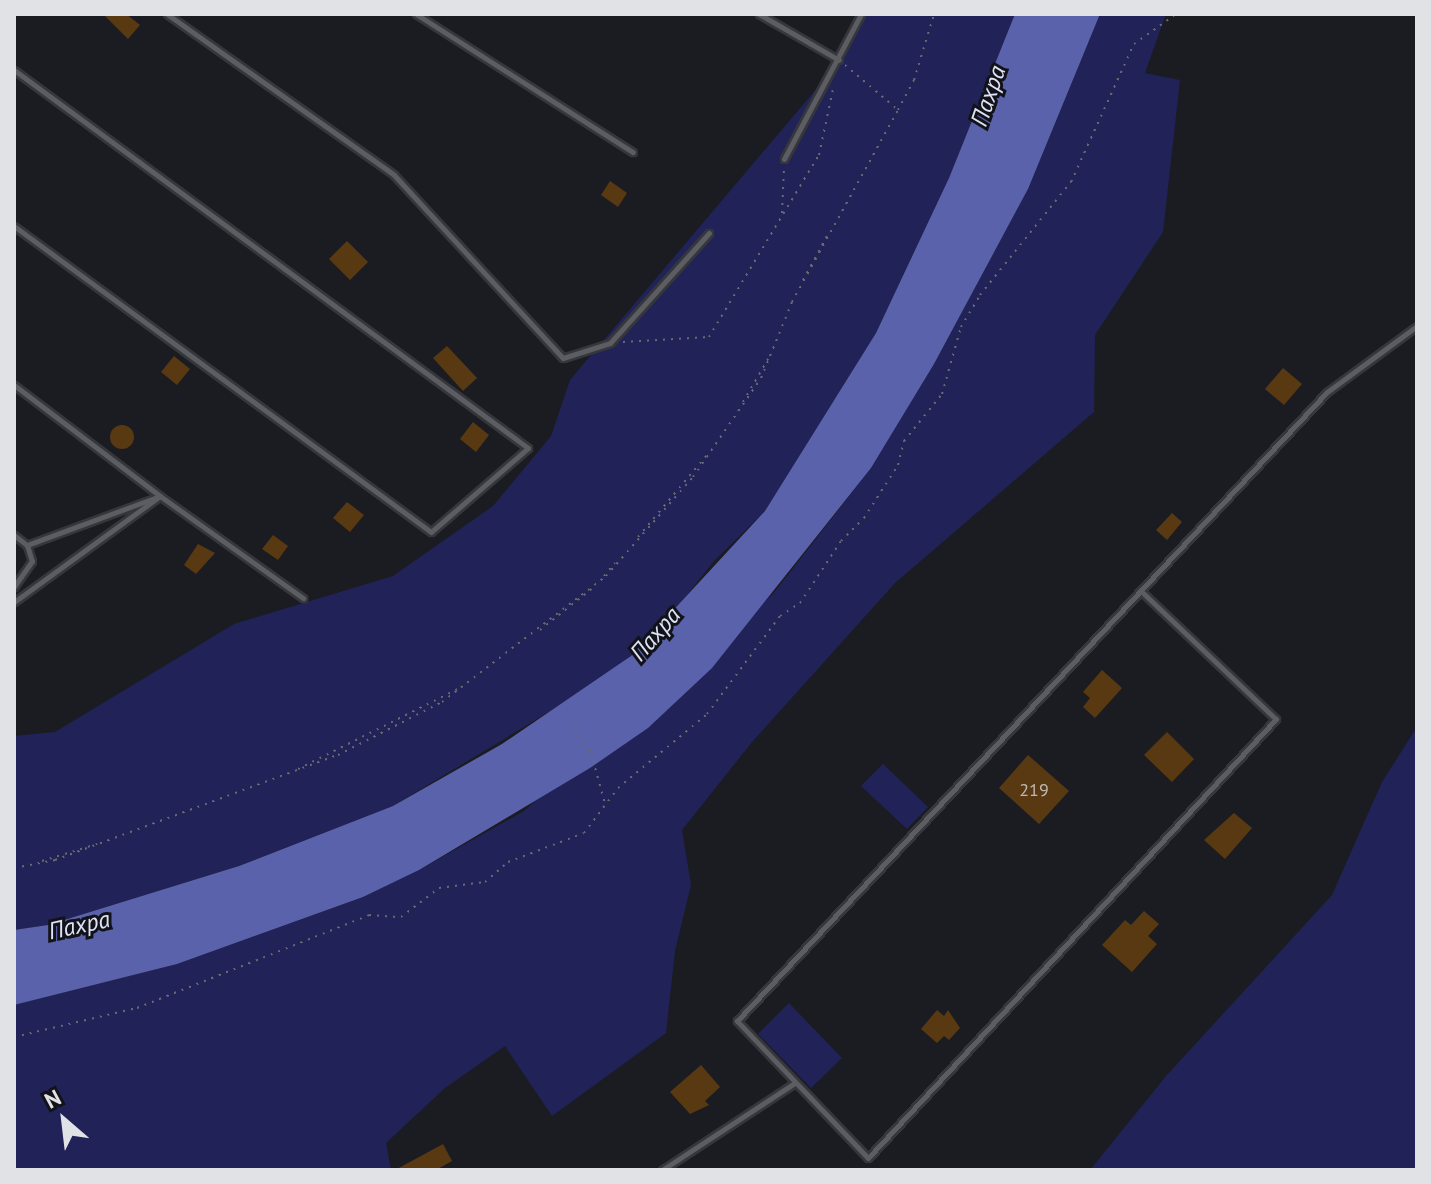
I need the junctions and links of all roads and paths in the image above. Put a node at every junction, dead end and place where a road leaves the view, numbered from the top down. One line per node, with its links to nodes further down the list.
1 (167, 14): 17 (lane)
2 (416, 14): 11 (lane)
3 (759, 14): 7 (lane)
4 (861, 14): 7 (lane)
5 (934, 14): 10 (path)
6 (1176, 14): 27 (path)
7 (839, 60): 10 (path); 12 (lane)
8 (14, 70): 14 (lane)
9 (833, 87): 13 (path)
10 (898, 110): 10 (path)
11 (633, 152)
12 (784, 159): 13 (path)
13 (782, 215): 17 (path)
14 (14, 226)
15 (709, 233): 17 (lane)
16 (1417, 326): 23 (lane)
17 (610, 343)
18 (14, 385): 19 (lane)
19 (160, 496): 21 (lane); 24 (lane); 25 (lane)
20 (14, 535): 21 (lane)
21 (27, 545): 22 (lane)
22 (14, 587)
23 (1143, 593): 29 (lane); 29 (lane)
24 (303, 598)
25 (14, 602)
26 (575, 730): 27 (path)
27 (605, 805): 28 (path)
28 (14, 1037)
29 (793, 1084): 30 (lane)
30 (662, 1170)

